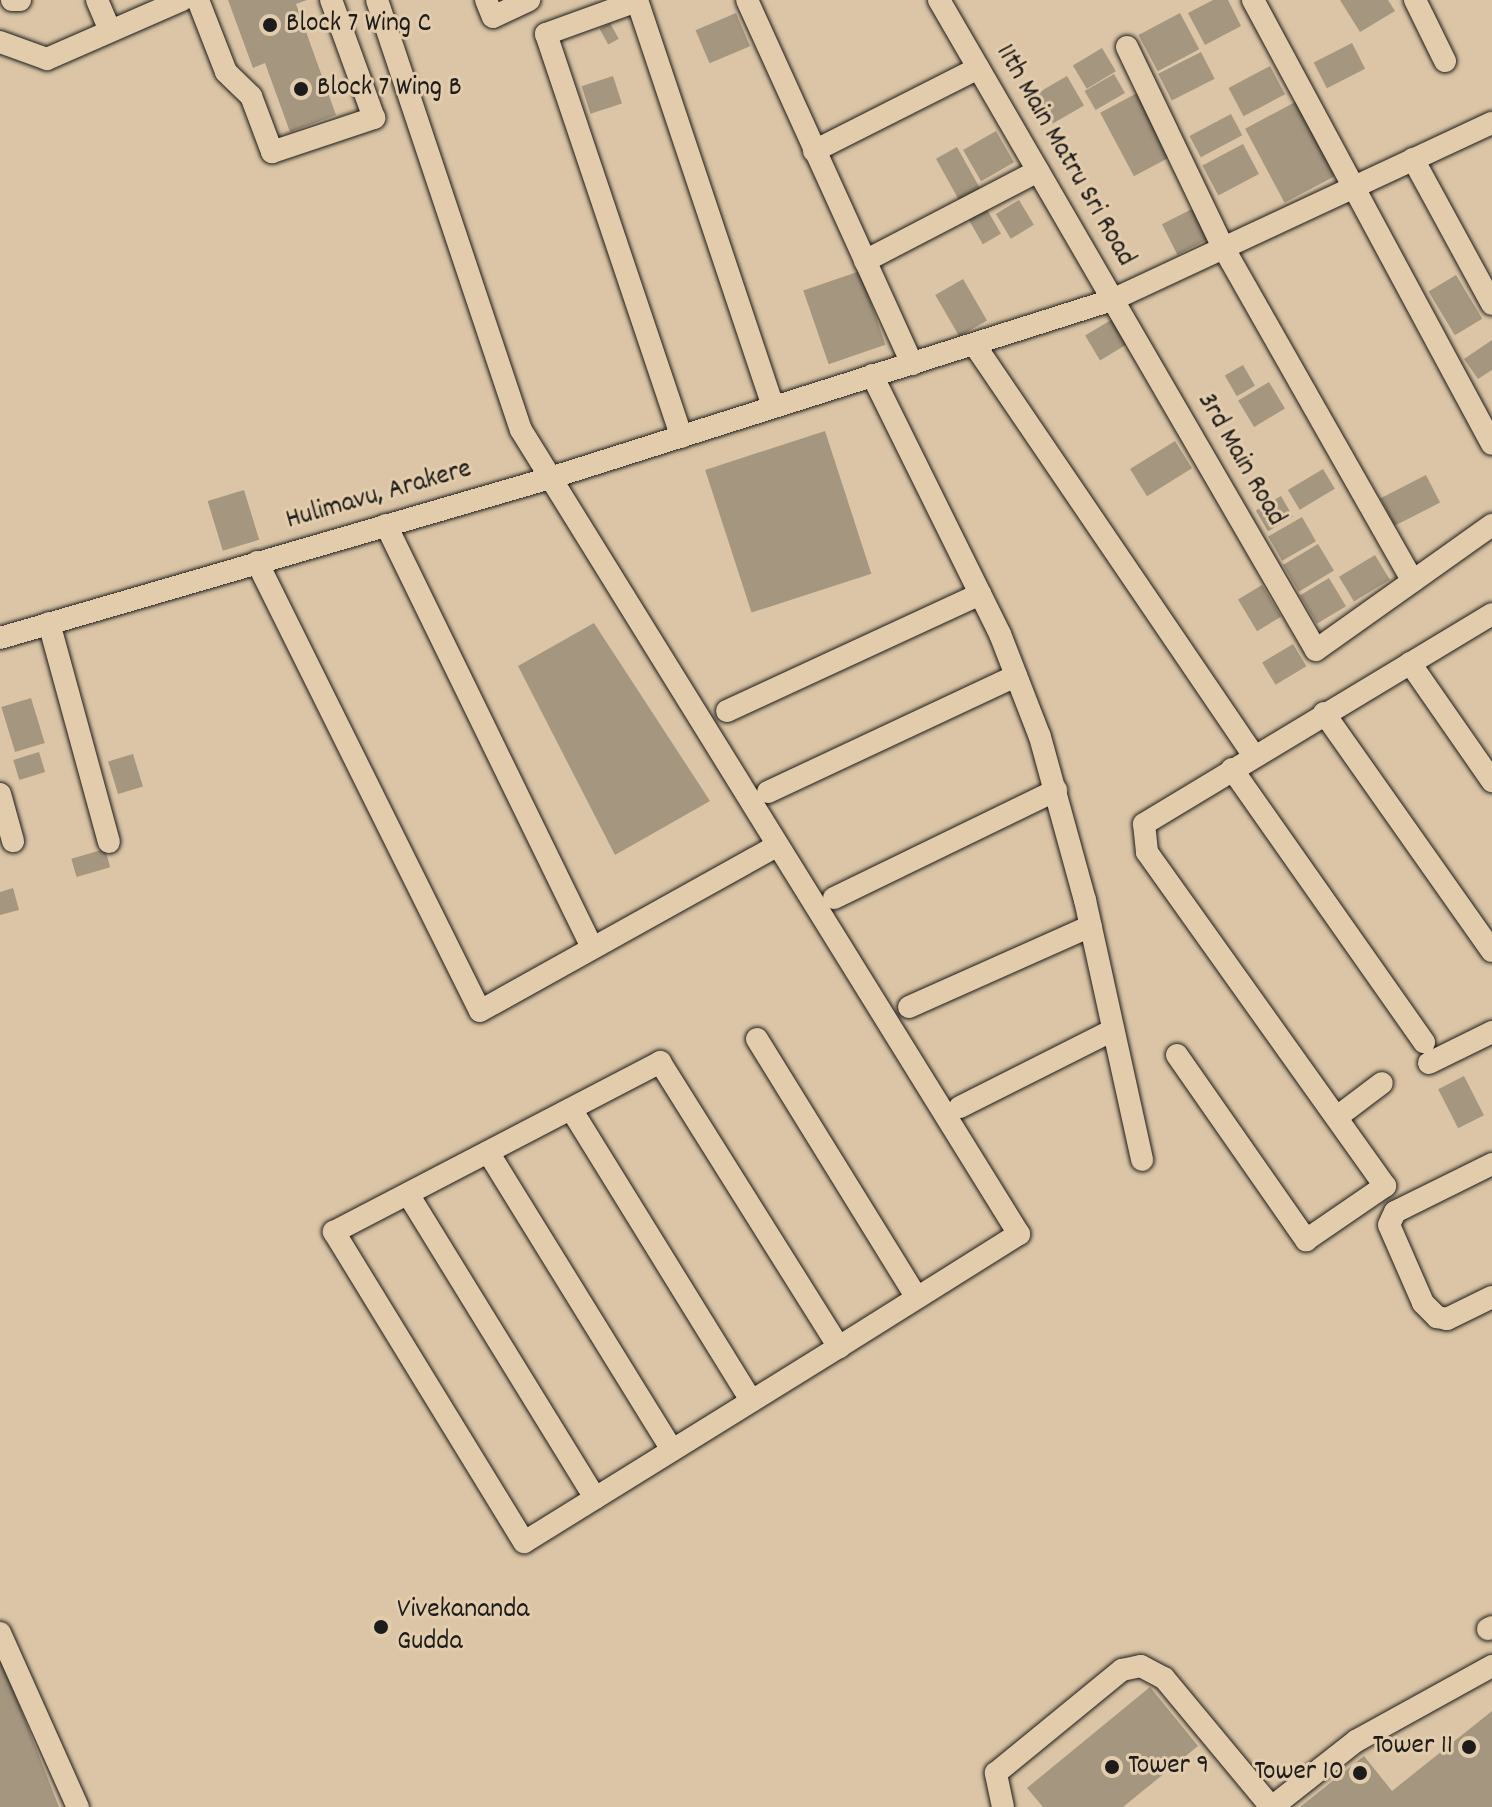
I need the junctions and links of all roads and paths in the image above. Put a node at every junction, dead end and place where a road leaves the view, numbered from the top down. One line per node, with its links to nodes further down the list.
1 (12, 0): 2 (street)
2 (20, 0)
3 (97, 0): 15 (street)
4 (182, 0): 15 (street)
5 (198, 0): 6 (street)
6 (331, 0)
7 (377, 0): 35 (street)
8 (486, 0): 9 (street)
9 (529, 0)
10 (747, 0): 21 (street)
11 (939, 0): 19 (street, 11th Main Matru Sri Road)
12 (1253, 0): 24 (street)
13 (1415, 0): 18 (street)
14 (637, 1): 32 (street); 33 (street)
15 (110, 30): 16 (street)
16 (0, 42)
17 (1127, 47): 25 (street)
18 (1445, 61)
19 (978, 68): 21 (street); 23 (street, 11th Main Matru Sri Road)
20 (1492, 123): 22 (street, Hulimavu, Arakere)
21 (814, 151): 26 (street)
22 (1413, 159): 24 (street, Hulimavu, Arakere); 28 (street)
23 (1038, 171): 26 (street); 27 (street, 11th Main Matru Sri Road)
24 (1353, 186): 25 (street, Hulimavu, Arakere); 34 (street)
25 (1223, 247): 27 (street, Hulimavu, Arakere); 39 (street)
26 (865, 261): 30 (street)
27 (1112, 300): 29 (street, Hulimavu, Arakere); 39 (street, 3rd Main Road)
28 (1492, 304)
29 (974, 344): 30 (street, Hulimavu, Arakere); 48 (street)
30 (912, 364): 31 (street, Hulimavu, Arakere)
31 (872, 375): 32 (street, Hulimavu, Arakere); 40 (street)
32 (773, 407): 33 (street, Hulimavu, Arakere)
33 (682, 437): 35 (street, Hulimavu, Arakere)
34 (1492, 444)
35 (547, 479): 36 (street, Hulimavu, Arakere); 56 (street)
36 (386, 525): 38 (street, Hulimavu, Arakere); 59 (street)
37 (1492, 525): 39 (street)
38 (257, 562): 42 (street, Hulimavu, Arakere); 59 (street)
39 (1413, 581)
40 (980, 594): 45 (street); 46 (street)
41 (1492, 614): 44 (street)
42 (49, 623): 43 (street, Hulimavu, Arakere); 55 (street)
43 (0, 638)
44 (1410, 663): 47 (street); 50 (street)
45 (1016, 676): 51 (street); 52 (street)
46 (727, 711)
47 (1324, 713): 48 (street); 60 (street)
48 (1254, 756): 49 (street)
49 (1232, 769): 63 (street); 69 (street)
50 (1492, 781)
51 (1056, 790): 57 (street); 58 (street)
52 (768, 792)
53 (0, 794): 54 (street)
54 (13, 841)
55 (109, 842)
56 (776, 846): 59 (street); 75 (street)
57 (834, 898)
58 (1091, 926): 61 (street); 62 (street)
59 (592, 948)
60 (1492, 951)
61 (909, 1007)
62 (1113, 1030): 67 (street); 71 (street)
63 (1492, 1032)
64 (757, 1039): 75 (street)
65 (1177, 1055): 69 (street)
66 (1382, 1083): 69 (street)
67 (960, 1107)
68 (571, 1109): 70 (street); 76 (street); 77 (street)
69 (1337, 1117)
70 (488, 1152): 73 (street); 78 (street)
71 (1142, 1160)
72 (1492, 1164): 74 (street)
73 (408, 1194): 79 (street); 79 (street)
74 (1492, 1297)
75 (917, 1298): 76 (street)
76 (839, 1347): 77 (street)
77 (751, 1401): 78 (street)
78 (672, 1450): 79 (street)
79 (595, 1498)
80 (0, 1633): 82 (street)
81 (1492, 1666): 84 (street)
82 (78, 1807)
83 (1003, 1807): 84 (street)
84 (1272, 1807)

